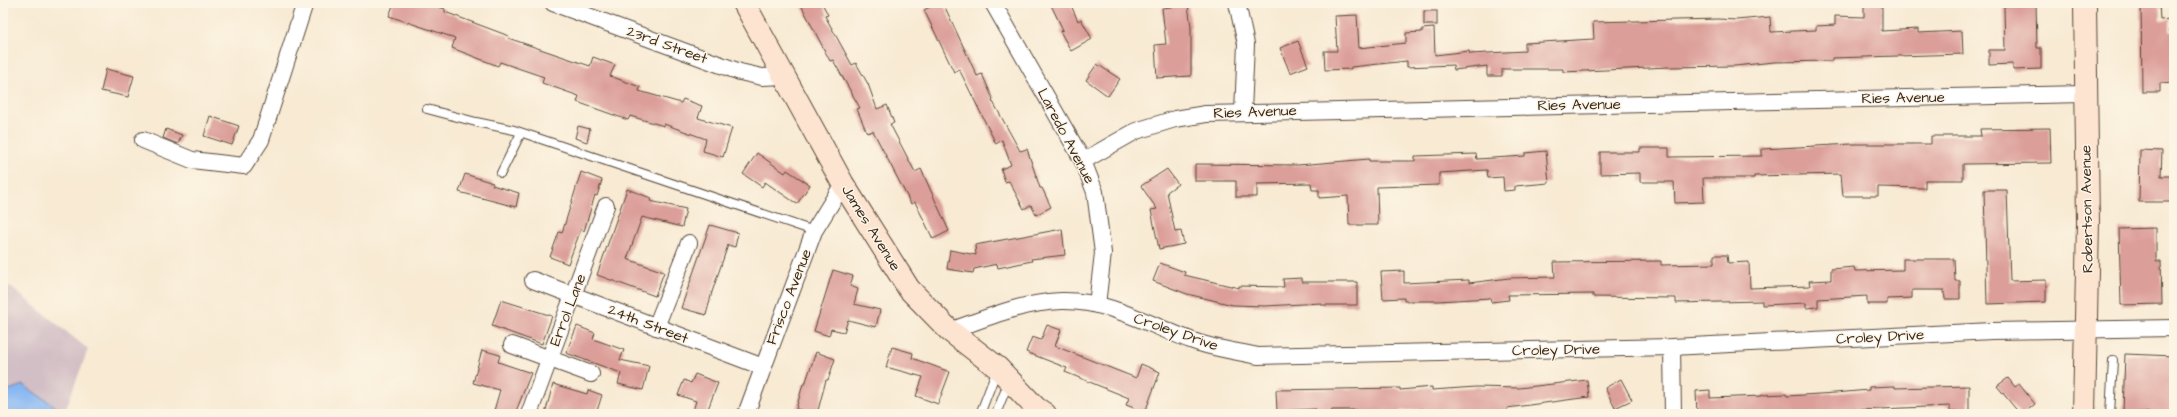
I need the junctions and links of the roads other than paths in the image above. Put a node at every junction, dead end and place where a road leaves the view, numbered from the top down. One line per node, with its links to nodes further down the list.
1 (305, 3): 12 (street)
2 (553, 3): 7 (street, 23rd Street)
3 (744, 3): 7 (street, James Avenue)
4 (993, 3): 13 (street, Laredo Avenue)
5 (1237, 3): 10 (street)
6 (2085, 3): 8 (street, Robertson Avenue)
7 (784, 76): 15 (street, James Avenue)
8 (2085, 94): 10 (street, Ries Avenue); 24 (street, Robertson Avenue)
9 (427, 109): 11 (lane)
10 (1243, 112): 13 (street, Ries Avenue)
11 (521, 133): 14 (lane); 17 (lane)
12 (143, 140)
13 (1083, 161): 21 (street, Laredo Avenue)
14 (501, 174)
15 (843, 184): 17 (street, Frisco Avenue); 25 (street, James Avenue)
16 (606, 206): 20 (street, Errol Lane)
17 (814, 232): 30 (street, Frisco Avenue)
18 (689, 243): 22 (street)
19 (533, 280): 20 (street, 24th Street)
20 (574, 296): 22 (street, 24th Street); 28 (street, Errol Lane)
21 (1097, 304): 25 (street, Croley Drive); 27 (street, Croley Drive)
22 (656, 327): 30 (street, 24th Street)
23 (2174, 328): 24 (street, Croley Drive)
24 (2087, 329): 27 (street, Croley Drive); 39 (street, Robertson Avenue)
25 (950, 331): 32 (street, James Avenue)
26 (512, 345): 28 (street)
27 (1672, 347): 38 (street)
28 (550, 359): 31 (street); 33 (street, Errol Lane)
29 (2113, 360): 40 (lane)
30 (763, 367): 34 (street, Frisco Avenue)
31 (591, 374)
32 (1004, 374): 35 (lane); 36 (lane); 37 (street, James Avenue)
33 (529, 414)
34 (746, 414)
35 (980, 414)
36 (996, 414)
37 (1045, 414)
38 (1673, 414)
39 (2084, 414)
40 (2110, 414)

